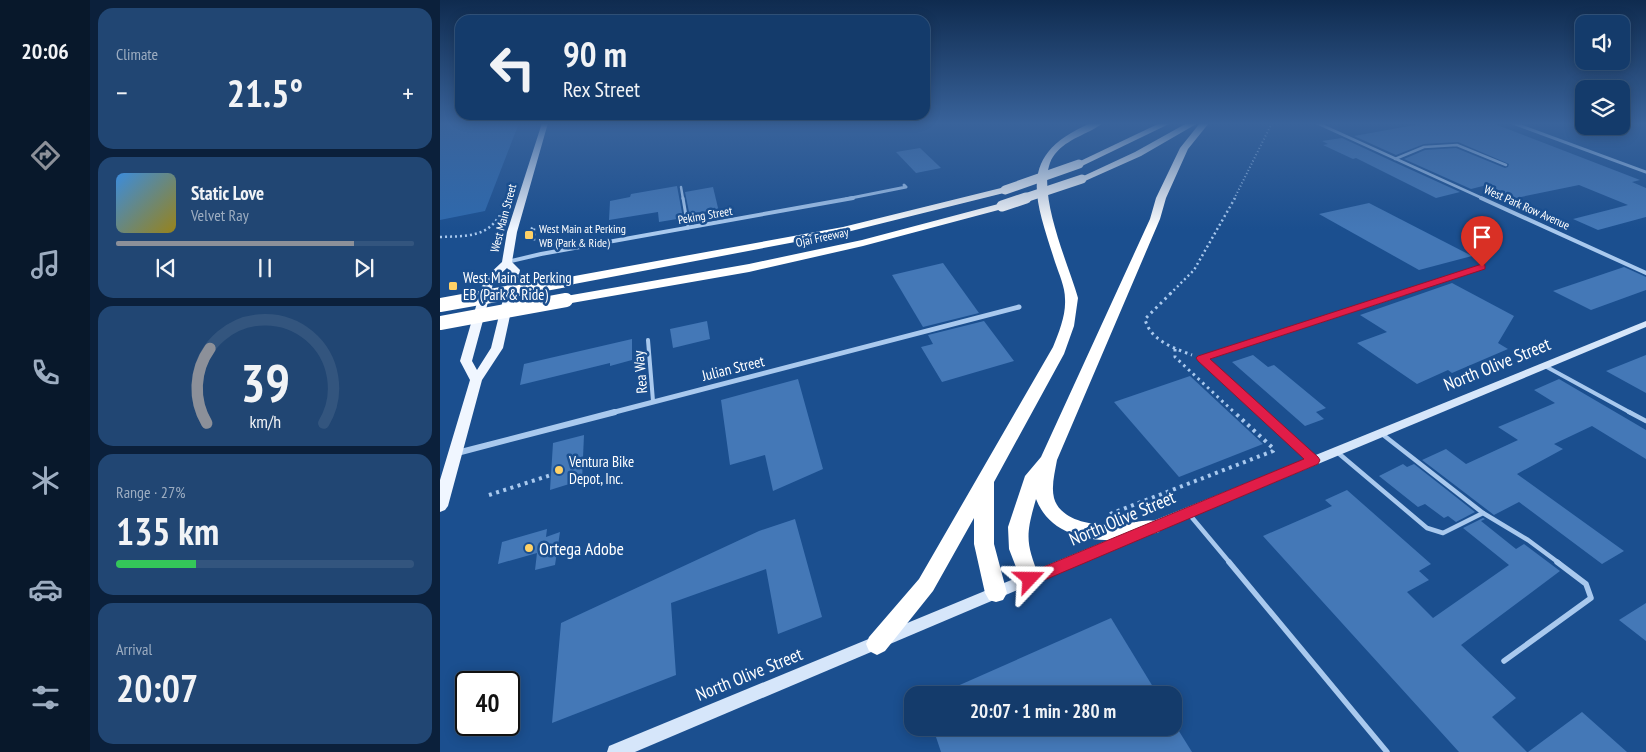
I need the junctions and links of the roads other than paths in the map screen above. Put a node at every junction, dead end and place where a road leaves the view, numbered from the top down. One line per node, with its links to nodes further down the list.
1 (535, 158): 14 (main road, West Main Street)
2 (1049, 158): 31 (highway)
3 (1093, 158): 17 (highway, Ojai Freeway, bridge)
4 (1129, 158): 19 (highway, Ojai Freeway, bridge)
5 (1179, 158): 29 (highway)
6 (1489, 158): 9 (lane)
7 (1609, 158): 10 (street)
8 (1395, 159): 16 (street, West Park Row Avenue)
9 (1506, 165)
10 (1646, 172)
11 (905, 186): 13 (street, Peking Street)
12 (681, 187): 13 (lane)
13 (688, 228): 14 (street, Peking Street)
14 (507, 263): 23 (main road, West Main Street); 23 (main road, West Main Street)
15 (1482, 267): 30 (street)
16 (1646, 272)
17 (440, 305)
18 (1019, 307): 24 (street, Julian Street)
19 (440, 322)
20 (1646, 324): 22 (street, North Olive Street)
21 (648, 340): 24 (lane, Rea Way)
22 (1545, 366): 25 (lane); 26 (street, North Olive Street)
23 (476, 380): 28 (main road, West Main Street)
24 (653, 401): 28 (street, Julian Street)
25 (1646, 421)
26 (1380, 433): 27 (street, North Olive Street); 34 (lane)
27 (1336, 451): 30 (street, North Olive Street); 34 (lane)
28 (454, 454): 32 (main road, West Main Street)
29 (1048, 460): 35 (highway); 36 (highway)
30 (1314, 460): 33 (street, North Olive Street)
31 (986, 477): 37 (highway); 38 (highway)
32 (440, 506)
33 (1188, 512): 35 (street, North Olive Street); 41 (lane)
34 (1483, 513): 39 (lane)
35 (1152, 527): 36 (street, North Olive Street)
36 (1030, 579): 37 (street, North Olive Street)
37 (996, 593): 38 (street, North Olive Street)
38 (877, 644): 40 (street, North Olive Street)
39 (1504, 661)
40 (615, 752)
41 (1387, 752)

